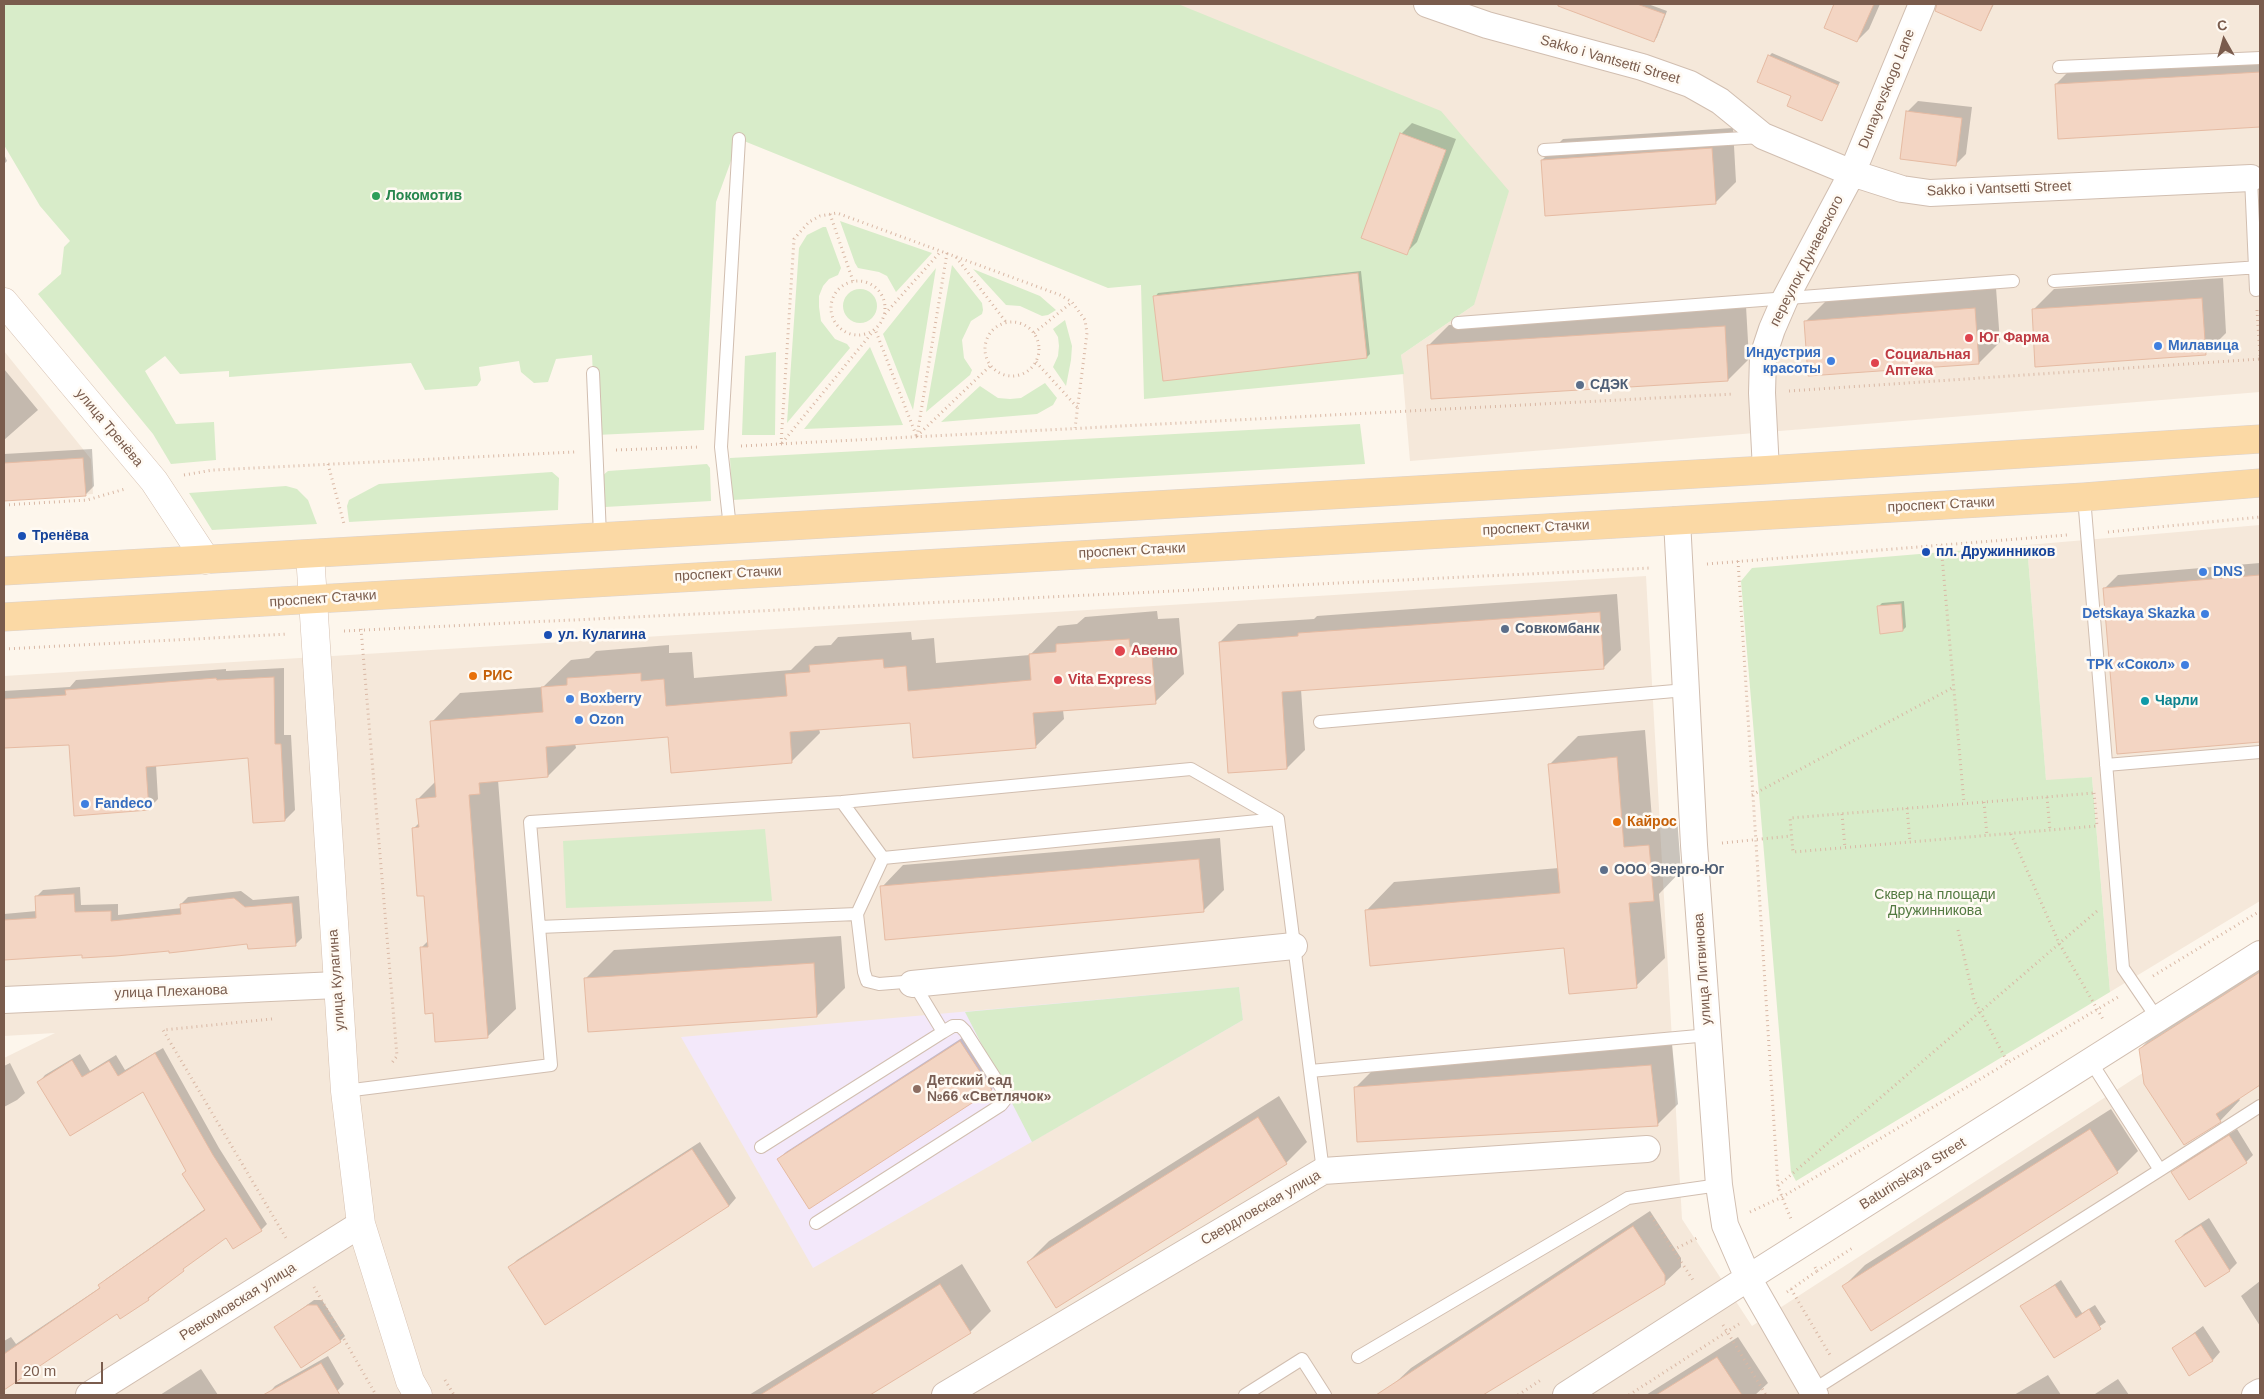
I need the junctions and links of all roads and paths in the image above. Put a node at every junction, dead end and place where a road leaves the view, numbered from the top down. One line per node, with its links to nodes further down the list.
1 (1427, 4): 5 (street, Sakko i Vantsetti Street)
2 (1922, 4): 8 (street, Dunayevskogo Lane)
3 (2260, 58): 4 (lane)
4 (2059, 67)
5 (1763, 136): 7 (lane); 8 (street, Sakko i Vantsetti Street)
6 (739, 139): 37 (lane)
7 (1544, 150)
8 (1852, 173): 9 (street, Sakko i Vantsetti Street); 19 (street, переулок Дунаевского)
9 (2256, 177): 14 (lane)
10 (830, 214): 11 (path); 15 (path); 36 (path)
11 (941, 251): 12 (path); 22 (path)
12 (947, 254): 13 (path); 34 (path)
13 (955, 256): 21 (path); 23 (path)
14 (2257, 267): 17 (lane); 18 (lane)
15 (852, 281): 22 (path); 25 (path)
16 (2013, 281): 19 (lane)
17 (2054, 281)
18 (2258, 290): 27 (path)
19 (1785, 299): 24 (lane); 31 (street, переулок Дунаевского)
20 (4, 302): 40 (street, улица Тренёва)
21 (1072, 302): 26 (path); 32 (path)
22 (885, 314): 25 (path)
23 (1006, 322): 26 (path); 29 (path)
24 (1458, 323)
25 (875, 329): 34 (path); 36 (path)
26 (1034, 333): 28 (path)
27 (2260, 358): 31 (path)
28 (1036, 362): 29 (path); 32 (path)
29 (990, 366): 34 (path)
30 (593, 373): 38 (lane)
31 (1762, 393): 33 (path); 39 (street, переулок Дунаевского)
32 (1078, 407): 33 (path)
33 (1075, 428): 34 (path)
34 (917, 436): 36 (path)
35 (2260, 439): 39 (main road)
36 (781, 444): 37 (path)
37 (721, 447): 38 (path); 45 (lane)
38 (597, 451): 40 (path); 46 (lane)
39 (1766, 470): 45 (main road)
40 (154, 481): 43 (path); 48 (street, улица Тренёва)
41 (2260, 483): 42 (main road, проспект Стачки)
42 (2084, 496): 44 (main road, проспект Стачки); 62 (lane)
43 (4, 504)
44 (1677, 520): 50 (street, улица Литвинова); 52 (main road, проспект Стачки)
45 (730, 528): 46 (main road)
46 (600, 535): 47 (main road)
47 (310, 554): 48 (main road); 53 (street, улица Кулагина)
48 (206, 560): 51 (main road)
49 (1738, 561): 50 (path); 58 (path); 63 (path)
50 (1681, 567): 55 (path); 59 (street, улица Литвинова)
51 (4, 571)
52 (357, 597): 53 (main road, проспект Стачки); 55 (path)
53 (312, 600): 54 (main road, проспект Стачки); 56 (street, улица Кулагина)
54 (4, 618)
55 (361, 630): 56 (path); 104 (path)
56 (314, 632): 57 (path); 89 (street, улица Кулагина)
57 (4, 649)
58 (1954, 687): 63 (path); 67 (path)
59 (1686, 690): 60 (lane); 77 (street, улица Литвинова)
60 (1320, 722)
61 (2260, 752): 62 (lane)
62 (2106, 765): 80 (lane)
63 (1752, 795): 75 (path)
64 (2047, 796): 66 (path); 71 (path); 71 (path)
65 (842, 802): 70 (lane); 79 (lane); 83 (lane)
66 (1984, 802): 67 (path); 74 (path)
67 (1964, 803): 68 (path)
68 (1907, 808): 69 (path); 76 (path)
69 (1842, 814): 73 (path); 78 (path)
70 (1278, 819): 79 (lane); 86 (lane)
71 (2050, 831): 72 (path)
72 (2011, 834): 74 (path); 85 (path)
73 (1791, 836): 75 (path); 78 (path)
74 (1987, 836): 76 (path)
75 (1754, 840): 77 (path); 94 (path)
76 (1910, 842): 78 (path)
77 (1694, 845): 99 (street, улица Литвинова)
78 (1845, 848)
79 (883, 858): 82 (lane)
80 (2117, 894): 85 (path); 90 (lane)
81 (2260, 911): 90 (path)
82 (857, 914): 83 (lane); 88 (lane)
83 (539, 927): 104 (lane)
84 (1958, 930): 94 (path)
85 (2059, 943): 93 (path); 94 (path)
86 (1294, 946): 88 (street); 103 (lane)
87 (2260, 954): 97 (street, Baturinskaya Street)
88 (912, 984): 98 (lane)
89 (337, 985): 91 (street, улица Плеханова); 104 (street, улица Кулагина)
90 (2136, 987): 93 (path); 97 (lane)
91 (37, 998): 92 (street, улица Плеханова); 95 (street)
92 (4, 1000)
93 (2098, 1008): 100 (path); 102 (path)
94 (1980, 1012): 102 (path)
95 (4, 1013)
96 (277, 1018): 116 (path)
97 (2157, 1018): 100 (street, Baturinskaya Street)
98 (943, 1032): 106 (lane); 112 (lane)
99 (1708, 1034): 103 (lane); 110 (street, улица Литвинова)
100 (2115, 1046): 101 (street, Baturinskaya Street)
101 (2092, 1062): 108 (lane); 117 (street, Baturinskaya Street)
102 (2008, 1063): 114 (path)
103 (1310, 1071): 109 (lane)
104 (358, 1089): 113 (street, улица Кулагина)
105 (2260, 1106): 108 (lane)
106 (761, 1147)
107 (1647, 1149): 109 (street, Свердловская улица)
108 (2160, 1170): 123 (lane)
109 (1322, 1171): 132 (street, Свердловская улица)
110 (1719, 1185): 111 (lane); 114 (street, улица Литвинова)
111 (1638, 1197): 115 (path); 122 (lane)
112 (816, 1223)
113 (361, 1224): 116 (street, Ревкомовская улица); 130 (street, улица Кулагина)
114 (1725, 1224): 115 (path); 117 (street, улица Литвинова)
115 (1673, 1250): 119 (path)
116 (300, 1263): 128 (street, Ревкомовская улица); 129 (path)
117 (1748, 1278): 119 (street, Baturinskaya Street); 120 (street, улица Литвинова)
118 (1791, 1289): 123 (path)
119 (1709, 1303): 121 (path); 136 (street, Baturinskaya Street)
120 (1765, 1307): 121 (path); 127 (street, улица Литвинова)
121 (1728, 1332): 137 (path); 138 (path)
122 (1358, 1357)
123 (1841, 1373): 127 (lane)
124 (444, 1379): 131 (path)
125 (1543, 1379): 135 (path)
126 (2260, 1392): 139 (street)
127 (1811, 1394)
128 (90, 1395)
129 (376, 1395)
130 (418, 1395)
131 (454, 1395)
132 (945, 1395)
133 (1245, 1395): 134 (lane)
134 (1325, 1395)
135 (1518, 1395)
136 (1566, 1395)
137 (1629, 1395)
138 (1766, 1395)
139 (2255, 1395)

